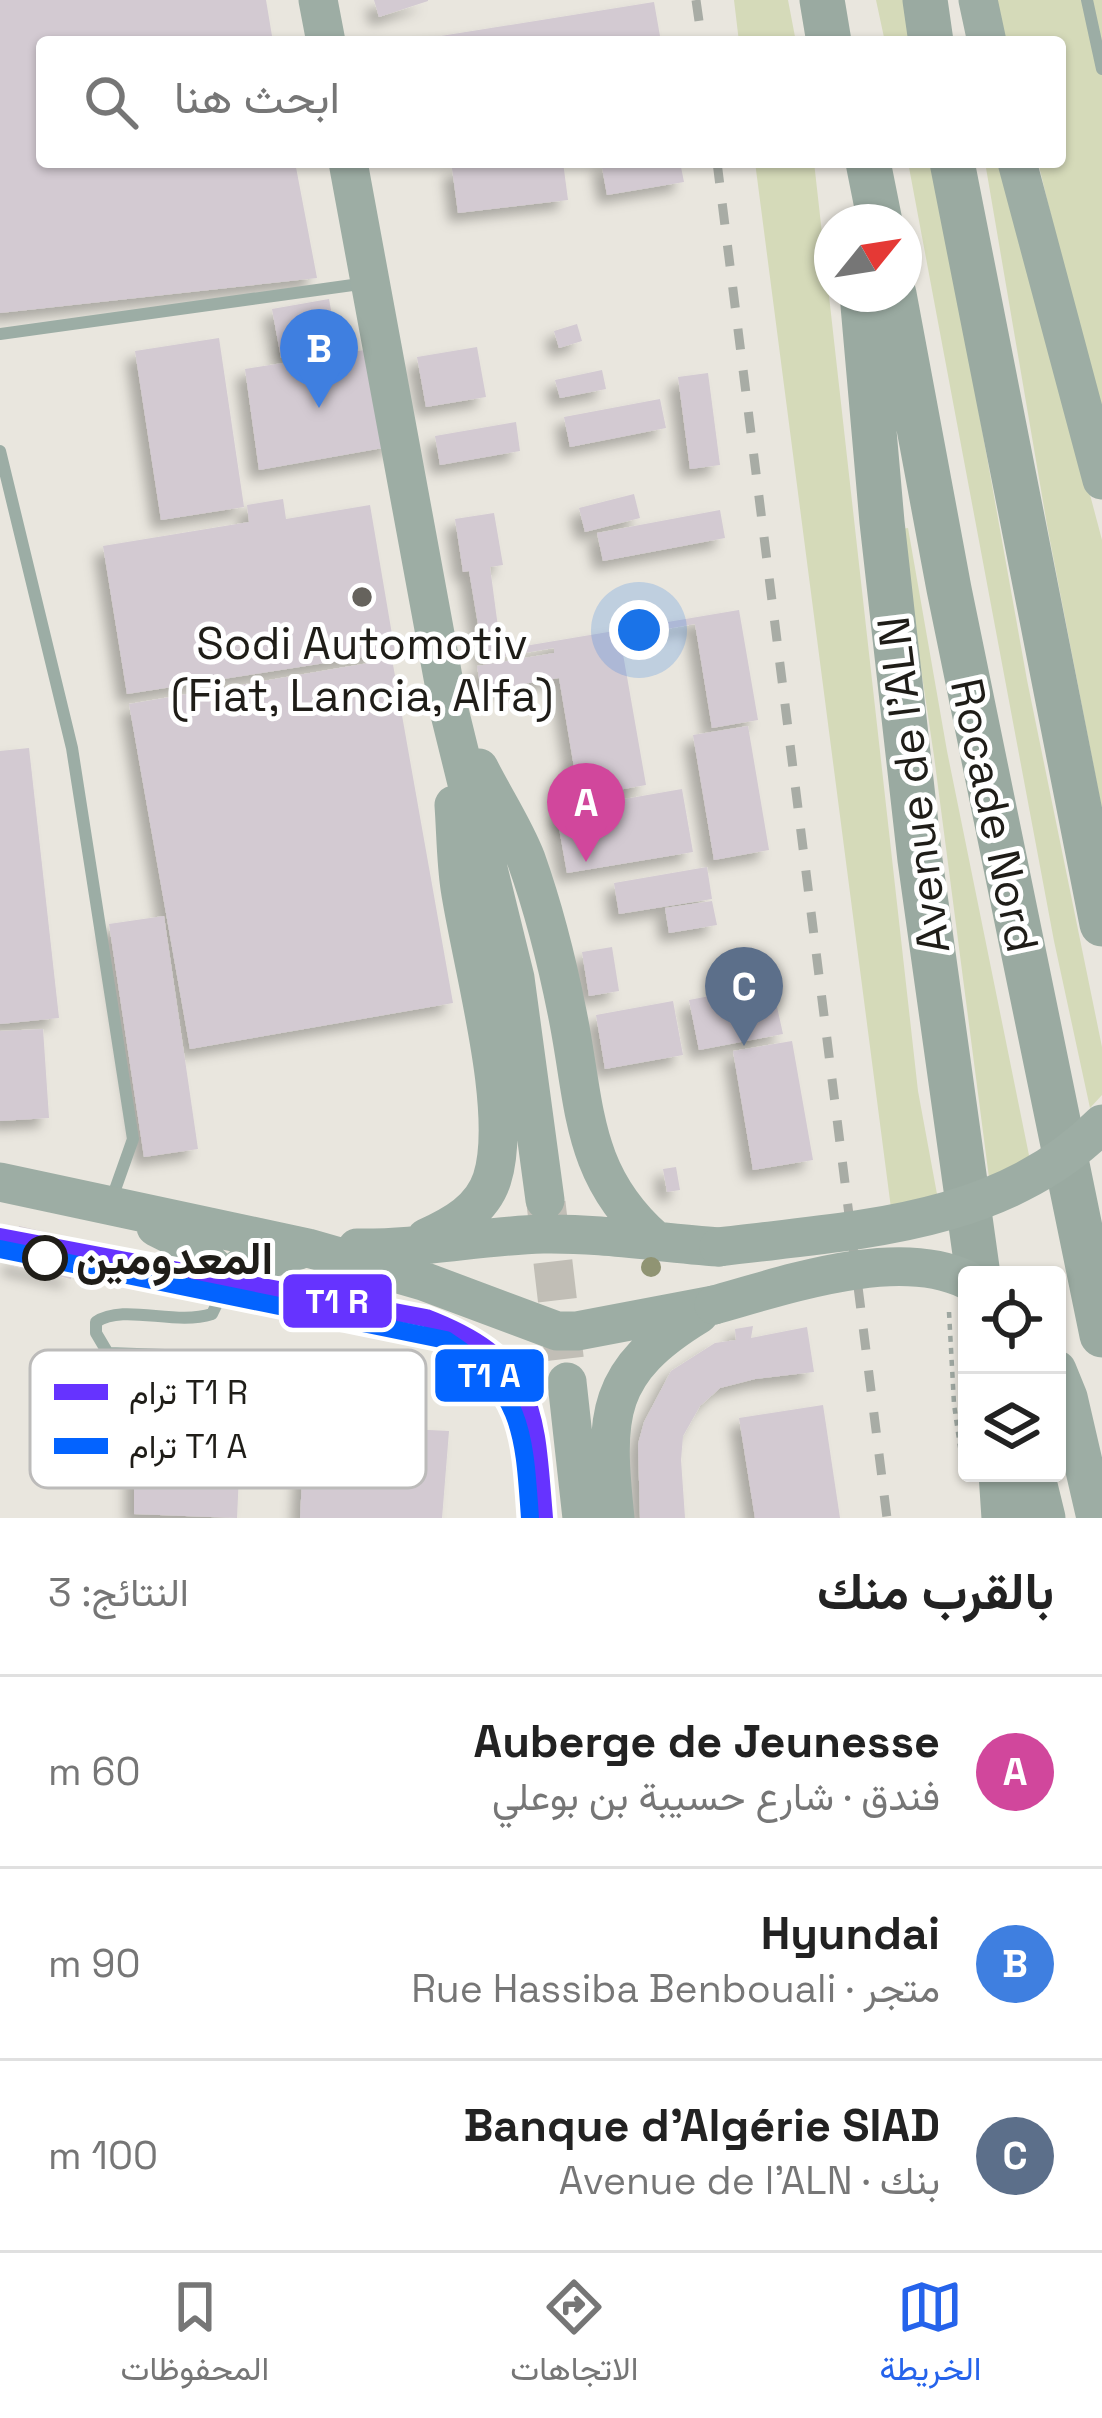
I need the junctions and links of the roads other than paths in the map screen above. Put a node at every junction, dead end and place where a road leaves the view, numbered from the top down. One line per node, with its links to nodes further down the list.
1 (318, 0): 7 (main road)
2 (822, 0): 8 (highway)
3 (841, 0): 9 (highway)
4 (925, 0): 10 (highway)
5 (978, 0): 11 (main road)
6 (1087, 0): 12 (lane)
7 (325, 36)
8 (828, 36)
9 (845, 36)
10 (930, 36)
11 (986, 36)
12 (1102, 69)
13 (349, 168): 20 (main road)
14 (850, 168): 18 (highway)
15 (869, 168): 19 (highway)
16 (953, 168): 27 (highway, Rocade Nord)
17 (1019, 168): 25 (main road)
18 (853, 204)
19 (876, 204)
20 (371, 282): 23 (lane); 26 (main road)
21 (864, 312): 35 (highway, Avenue de l'ALN)
22 (897, 312): 39 (highway, Rocade Nord)
23 (0, 334)
24 (0, 451): 31 (lane)
25 (1102, 480)
26 (448, 710): 30 (main road); 32 (main road); 34 (main road)
27 (1102, 924)
28 (1102, 1124): 32 (main road, bridge)
29 (0, 1182): 31 (main road)
30 (545, 1200)
31 (114, 1208): 33 (main road); 37 (main road)
32 (655, 1240): 34 (main road)
33 (308, 1248): 34 (main road); 37 (main road); 38 (main road)
34 (403, 1249)
35 (970, 1266)
36 (958, 1268): 38 (main road, bridge)
37 (227, 1280): 40 (lane)
38 (714, 1305): 46 (main road)
39 (1102, 1335)
40 (108, 1350)
41 (1059, 1374): 49 (main road)
42 (567, 1382): 45 (main road)
43 (986, 1482): 47 (highway)
44 (1034, 1482): 48 (highway)
45 (582, 1518)
46 (615, 1518)
47 (1004, 1518)
48 (1043, 1518)
49 (1096, 1518)

